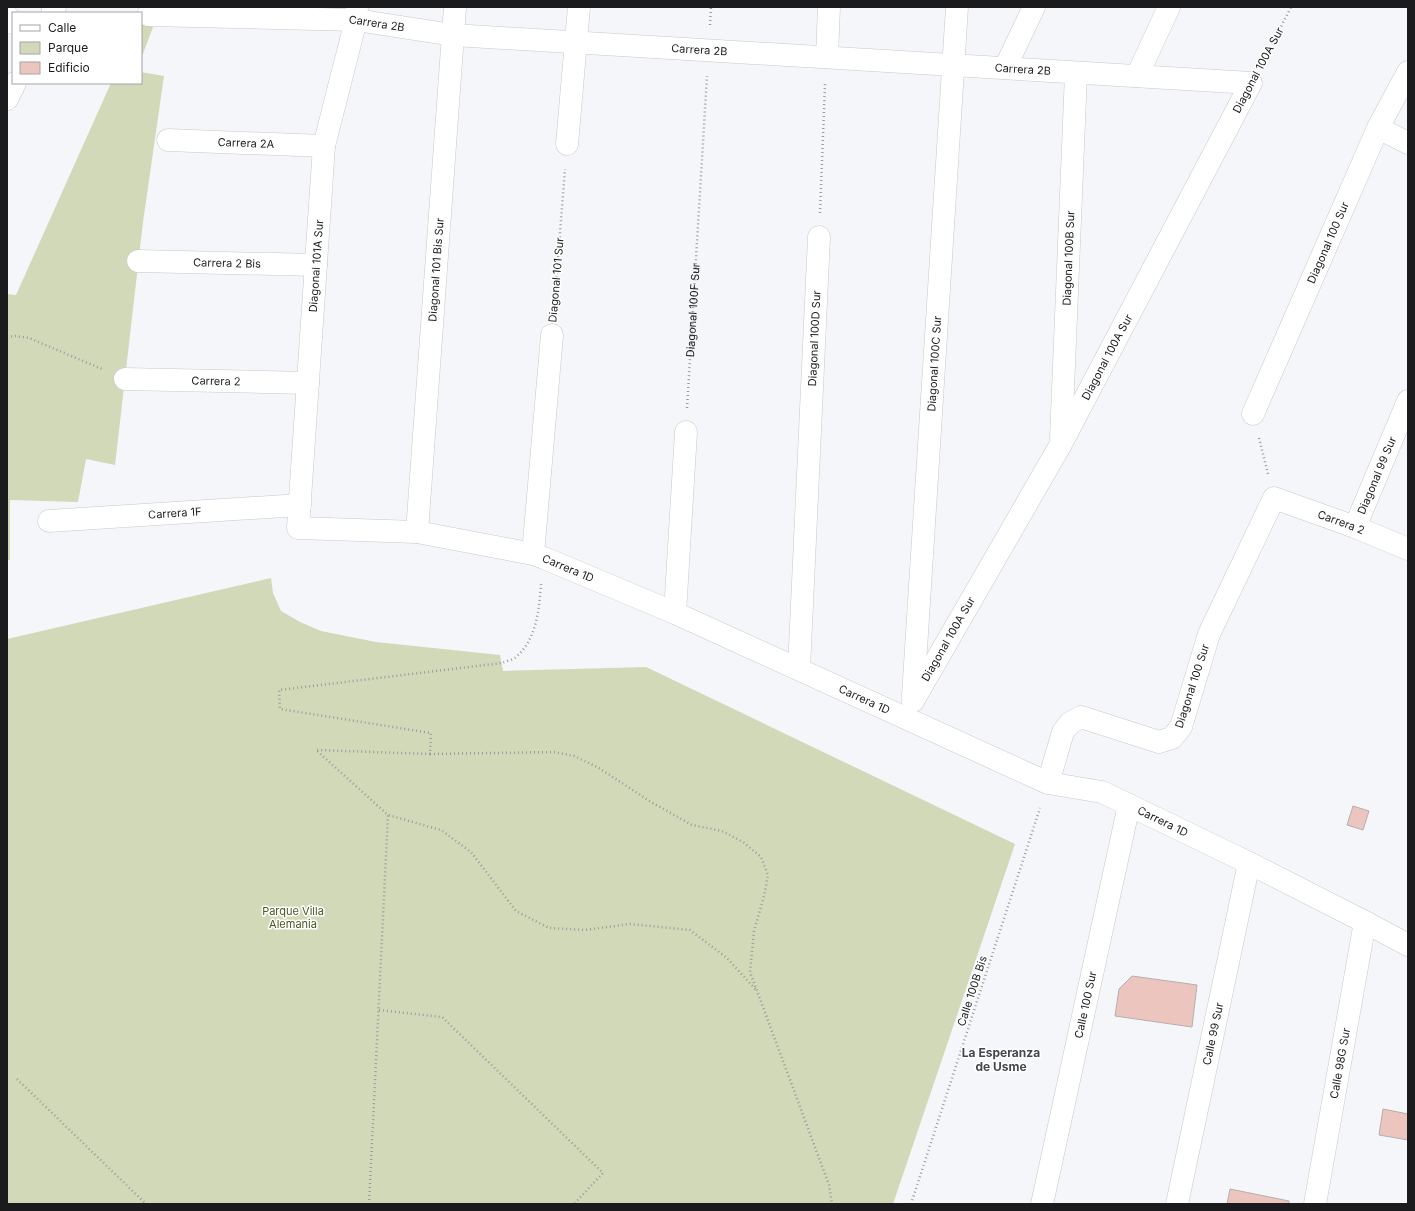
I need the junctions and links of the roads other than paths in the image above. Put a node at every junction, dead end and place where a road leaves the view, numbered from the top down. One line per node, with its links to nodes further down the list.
1 (455, 7): 9 (street, Diagonal 101 Bis Sur)
2 (579, 7): 10 (street)
3 (829, 7): 11 (street)
4 (958, 7): 12 (street, Diagonal 100C Sur)
5 (1034, 7): 13 (street)
6 (1169, 7): 16 (street)
7 (357, 14): 8 (street, Carrera 2B); 9 (street, Carrera 2B); 24 (street, Diagonal 101A Sur)
8 (148, 16)
9 (453, 35): 10 (street, Carrera 2B); 40 (street, Diagonal 101 Bis Sur)
10 (576, 42): 11 (street, Carrera 2B); 23 (street)
11 (827, 57): 12 (street, Carrera 2B)
12 (954, 65): 13 (street, Carrera 2B); 45 (street, Diagonal 100C Sur)
13 (1005, 68): 15 (street, Carrera 2B)
14 (1408, 72): 20 (street, Diagonal 100 Sur)
15 (1076, 74): 16 (street, Carrera 2B); 34 (street, Diagonal 100B Sur)
16 (1138, 76): 17 (street, Carrera 2B)
17 (1252, 83): 34 (street, Diagonal 100A Sur)
18 (14, 84): 19 (street)
19 (7, 99)
20 (1378, 128): 22 (street); 32 (street, Diagonal 100 Sur)
21 (168, 140): 24 (street, Carrera 2A)
22 (1408, 142)
23 (567, 144)
24 (324, 146): 27 (street, Diagonal 101A Sur)
25 (819, 237): 44 (street, Diagonal 100D Sur)
26 (138, 261): 27 (street, Carrera 2 Bis)
27 (316, 265): 30 (street, Diagonal 101A Sur)
28 (552, 335): 42 (street, Diagonal 101 Sur)
29 (125, 379): 30 (street, Carrera 2)
30 (308, 383): 36 (street, Diagonal 101A Sur)
31 (1408, 401): 38 (street, Diagonal 99 Sur)
32 (1253, 414)
33 (686, 432): 43 (street)
34 (1061, 444): 45 (street, Diagonal 100A Sur)
35 (1274, 498): 38 (street, Carrera 2); 46 (street, Diagonal 100 Sur)
36 (300, 505): 37 (street, Carrera 1F); 39 (street, Diagonal 101A Sur)
37 (49, 521)
38 (1355, 527): 41 (street, Carrera 2)
39 (298, 528): 40 (street, Carrera 1D)
40 (417, 532): 42 (street, Carrera 1D)
41 (1408, 549)
42 (539, 556): 43 (street, Carrera 1D)
43 (676, 613): 44 (street, Carrera 1D)
44 (800, 669): 45 (street, Carrera 1D)
45 (912, 710): 46 (street, Carrera 1D)
46 (1048, 783): 47 (street, Carrera 1D)
47 (1129, 805): 48 (street, Carrera 1D); 51 (street, Calle 100 Sur)
48 (1249, 863): 49 (street, Carrera 1D); 52 (street, Calle 99 Sur)
49 (1365, 922): 50 (street, Carrera 1D); 53 (street, Calle 98G Sur)
50 (1408, 945)
51 (1042, 1204)
52 (1177, 1204)
53 (1315, 1204)

